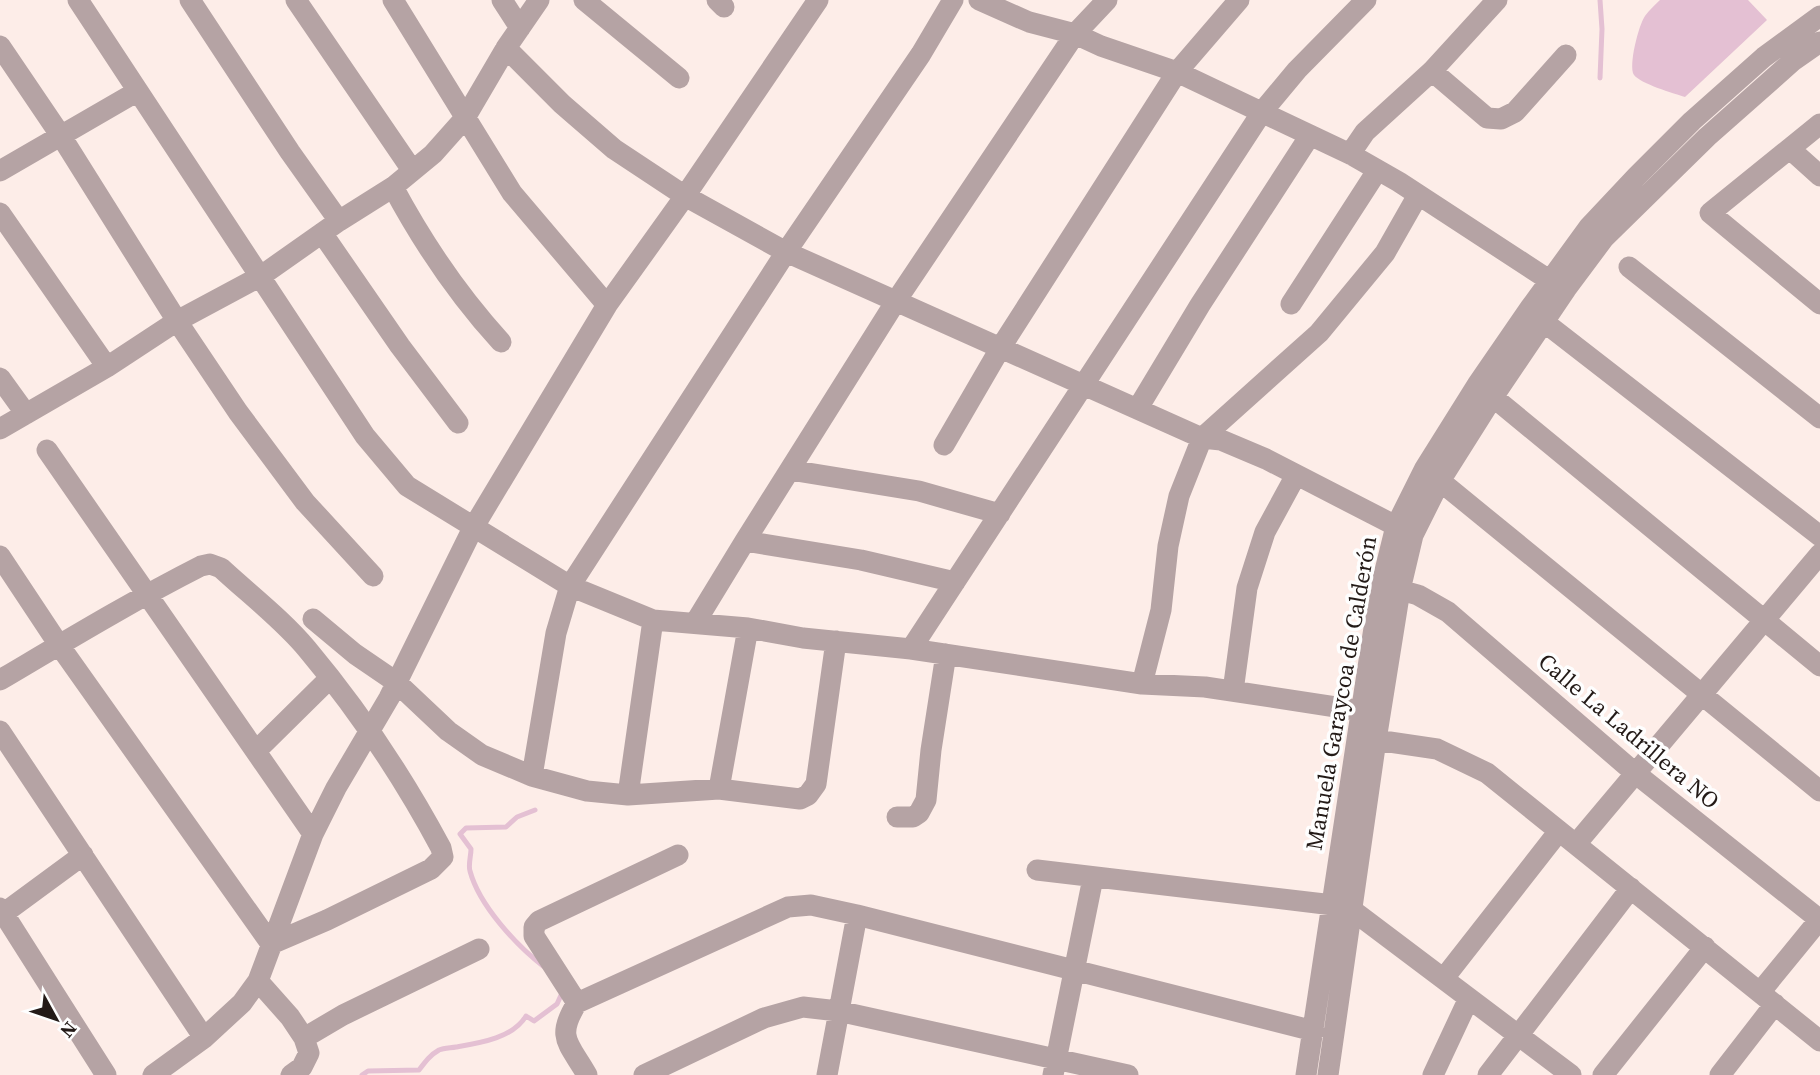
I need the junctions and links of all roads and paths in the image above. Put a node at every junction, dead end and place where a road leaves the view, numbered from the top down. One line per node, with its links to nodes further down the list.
1 (78, 0): 25 (street)
2 (190, 0): 41 (street)
3 (296, 0): 33 (street)
4 (393, 0): 27 (street)
5 (502, 0): 16 (street)
6 (539, 0): 16 (street)
7 (584, 0): 24 (street)
8 (818, 0): 38 (street)
9 (953, 0): 42 (street)
10 (980, 0): 17 (street)
11 (1107, 0): 17 (street)
12 (1239, 0): 23 (street)
13 (1366, 0): 26 (street)
14 (1497, 0): 22 (street)
15 (1820, 16): 45 (street, Manuela Garaycoa de Calderón)
16 (520, 28): 20 (street)
17 (1075, 34): 23 (street); 46 (street)
18 (1820, 41): 51 (street, Manuela Garaycoa de Calderón)
19 (0, 47): 29 (street)
20 (506, 48): 27 (street); 38 (street)
21 (1566, 55): 22 (street)
22 (1432, 71): 32 (street)
23 (1177, 72): 26 (street); 53 (street)
24 (679, 78)
25 (138, 91): 29 (street); 44 (street)
26 (1262, 112): 30 (street); 56 (street)
27 (465, 118): 33 (street); 49 (street)
28 (1820, 124): 31 (street)
29 (61, 136): 34 (street); 50 (street)
30 (1309, 137): 32 (street); 58 (street)
31 (1790, 149): 36 (street); 48 (street)
32 (1350, 154): 35 (street)
33 (412, 170): 37 (street)
34 (0, 171)
35 (1377, 171): 39 (street); 47 (street)
36 (1820, 176)
37 (393, 187): 41 (street); 52 (street)
38 (685, 196): 42 (street); 49 (street)
39 (1421, 196): 45 (street); 63 (street)
40 (0, 213): 54 (street)
41 (331, 227): 44 (street); 61 (street)
42 (786, 252): 46 (street); 78 (street)
43 (1629, 267): 60 (street)
44 (261, 276): 50 (street); 71 (street)
45 (1549, 281): 70 (street, Manuela Garaycoa de Calderón)
46 (896, 301): 53 (street); 66 (street)
47 (1291, 304)
48 (1820, 304)
49 (607, 305): 71 (street)
50 (177, 321): 54 (street); 76 (street)
51 (1544, 322): 57 (street, Manuela Garaycoa de Calderón); 72 (street)
52 (501, 342)
53 (1001, 347): 56 (street); 64 (street)
54 (107, 367): 59 (street)
55 (0, 378): 59 (street)
56 (1085, 384): 58 (street); 69 (street)
57 (1493, 397): 68 (street, Manuela Garaycoa de Calderón); 81 (street)
58 (1138, 408): 63 (street)
59 (26, 414): 62 (street)
60 (1820, 418)
61 (458, 423)
62 (0, 429)
63 (1211, 439): 67 (street); 93 (street)
64 (944, 445)
65 (47, 450): 80 (street)
66 (790, 470): 69 (street); 73 (street)
67 (1296, 475): 70 (street); 95 (street)
68 (1440, 481): 79 (street, Manuela Garaycoa de Calderón); 96 (street)
69 (1000, 514): 77 (street)
70 (1396, 526): 97 (street, Manuela Garaycoa de Calderón)
71 (473, 528): 78 (street); 94 (street)
72 (1820, 536)
73 (745, 541): 77 (street); 84 (street)
74 (1820, 554): 81 (street)
75 (0, 556): 87 (street)
76 (373, 576)
77 (955, 582): 88 (street)
78 (570, 586): 83 (street); 103 (street)
79 (1400, 590): 100 (street, Manuela Garaycoa de Calderón); 102 (street, Calle La Ladrillera NO)
80 (147, 593): 87 (street); 91 (street); 101 (street)
81 (1763, 619): 90 (street); 96 (street)
82 (313, 620): 94 (street)
83 (653, 620): 84 (street); 106 (street)
84 (695, 623): 85 (street)
85 (748, 628): 86 (street); 104 (street)
86 (836, 641): 88 (street); 104 (street)
87 (59, 645): 92 (street); 120 (street)
88 (911, 649): 89 (street)
89 (946, 654): 93 (street); 107 (street)
90 (1820, 666)
91 (329, 679): 98 (street); 101 (street)
92 (0, 680)
93 (1151, 684): 95 (street)
94 (392, 690): 98 (street); 103 (street)
95 (1233, 691): 97 (street)
96 (1702, 693): 102 (street); 105 (street)
97 (1362, 710): 116 (street, Manuela Garaycoa de Calderón)
98 (373, 725): 109 (street); 120 (street)
99 (0, 731): 111 (street)
100 (1376, 740): 108 (street); 116 (street, Manuela Garaycoa de Calderón)
101 (256, 751): 109 (street)
102 (1635, 773): 110 (street); 119 (street, Calle La Ladrillera NO)
103 (532, 776): 106 (street)
104 (719, 789): 106 (street)
105 (1820, 791)
106 (628, 795)
107 (897, 817)
108 (1559, 831): 110 (street); 124 (street)
109 (313, 834): 120 (street)
110 (1576, 844): 115 (street)
111 (83, 855): 117 (street); 132 (street)
112 (678, 855): 128 (street)
113 (1037, 870): 114 (street)
114 (1093, 878): 116 (street); 123 (street)
115 (1631, 887): 121 (street); 131 (street)
116 (1343, 907): 124 (street); 130 (street, Manuela Garaycoa de Calderón); 144 (street, Manuela Garaycoa de Calderón)
117 (1, 913): 136 (street)
118 (857, 915): 123 (street); 128 (street); 129 (street)
119 (1820, 920): 127 (street)
120 (271, 944): 125 (street)
121 (1705, 947): 127 (street); 148 (street)
122 (479, 949): 133 (street)
123 (1076, 971): 130 (street); 135 (street)
124 (1444, 978): 126 (street)
125 (258, 981): 132 (street); 133 (street)
126 (1469, 998): 131 (street); 145 (street)
127 (1768, 998): 134 (street); 149 (street)
128 (577, 1003): 139 (street)
129 (838, 1011): 135 (street); 140 (street); 141 (street)
130 (1314, 1031): 143 (street, Manuela Garaycoa de Calderón)
131 (1519, 1035): 146 (street); 147 (street)
132 (204, 1038): 137 (street)
133 (304, 1038): 138 (street)
134 (1820, 1041)
135 (1054, 1066): 142 (street)
136 (106, 1075)
137 (153, 1075)
138 (291, 1075)
139 (587, 1075)
140 (644, 1075)
141 (827, 1075)
142 (1128, 1075)
143 (1306, 1075)
144 (1328, 1075)
145 (1433, 1075)
146 (1488, 1075)
147 (1571, 1075)
148 (1603, 1075)
149 (1720, 1075)

